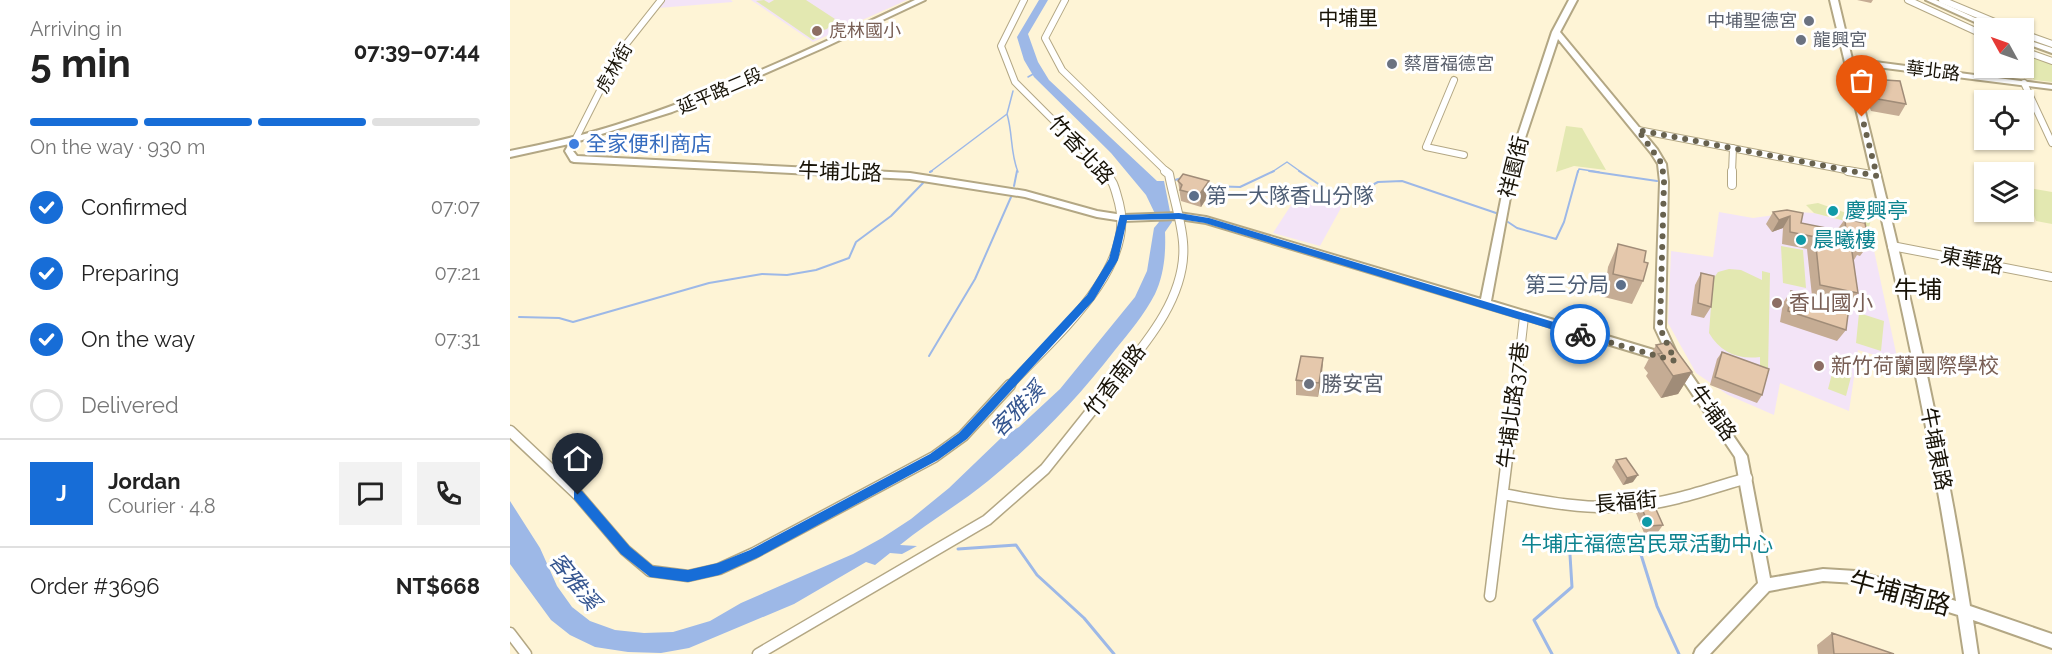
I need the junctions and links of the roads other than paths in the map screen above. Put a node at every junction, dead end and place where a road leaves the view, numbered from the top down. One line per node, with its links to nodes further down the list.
1 (661, 0): 29 (street, 虎林街)
2 (921, 0): 29 (street, 延平路二段)
3 (1023, 0): 37 (street, 竹香北路)
4 (1065, 0): 36 (street, 竹香南路)
5 (1573, 0): 15 (street)
6 (1834, 0): 23 (street, 牛埔東路)
7 (1908, 0): 14 (street)
8 (1923, 0): 13 (street)
9 (1930, 0): 12 (street)
10 (1942, 0): 11 (street)
11 (1985, 18)
12 (1974, 19)
13 (1974, 23)
14 (1974, 30)
15 (1556, 32): 19 (street, 祥園街); 20 (street, 牛埔路)
16 (2034, 38): 17 (street)
17 (2052, 44)
18 (2034, 47): 21 (street)
19 (1550, 50): 20 (street); 40 (street, 祥園街)
20 (1570, 50): 28 (street, 牛埔路)
21 (2052, 53)
22 (2034, 55): 24 (street)
23 (1849, 61): 26 (street, 華北路); 34 (street, 牛埔東路)
24 (2052, 61)
25 (1454, 80): 33 (street)
26 (2024, 83): 27 (street, 華北路); 30 (street)
27 (2052, 87)
28 (1638, 130): 31 (street); 42 (street, 牛埔路)
29 (575, 140): 32 (street, 延平路二段); 37 (street, 牛埔北路)
30 (2052, 143)
31 (1733, 148): 34 (street); 35 (street)
32 (510, 154)
33 (1464, 155)
34 (1877, 176): 38 (street, 牛埔東路)
35 (1732, 185)
36 (1179, 216): 37 (street); 40 (street); 52 (street, 竹香南路)
37 (1123, 218): 43 (street, 竹香北路)
38 (1892, 246): 39 (street, 東華路); 48 (street, 牛埔東路)
39 (2052, 277)
40 (1485, 305): 41 (street)
41 (1524, 317): 42 (street); 45 (street, 牛埔北路37巷)
42 (1675, 361): 44 (street, 牛埔路)
43 (510, 431)
44 (1747, 478): 45 (street, 長福街); 46 (street, 牛埔路)
45 (1503, 494): 47 (street, 牛埔北路37巷)
46 (1765, 585): 48 (street, 牛埔南路); 53 (street)
47 (1490, 596)
48 (1964, 610): 50 (street, 牛埔南路); 54 (street, 牛埔東路)
49 (510, 633): 51 (street)
50 (2052, 641)
51 (526, 654)
52 (758, 654)
53 (1701, 654)
54 (1971, 654)

